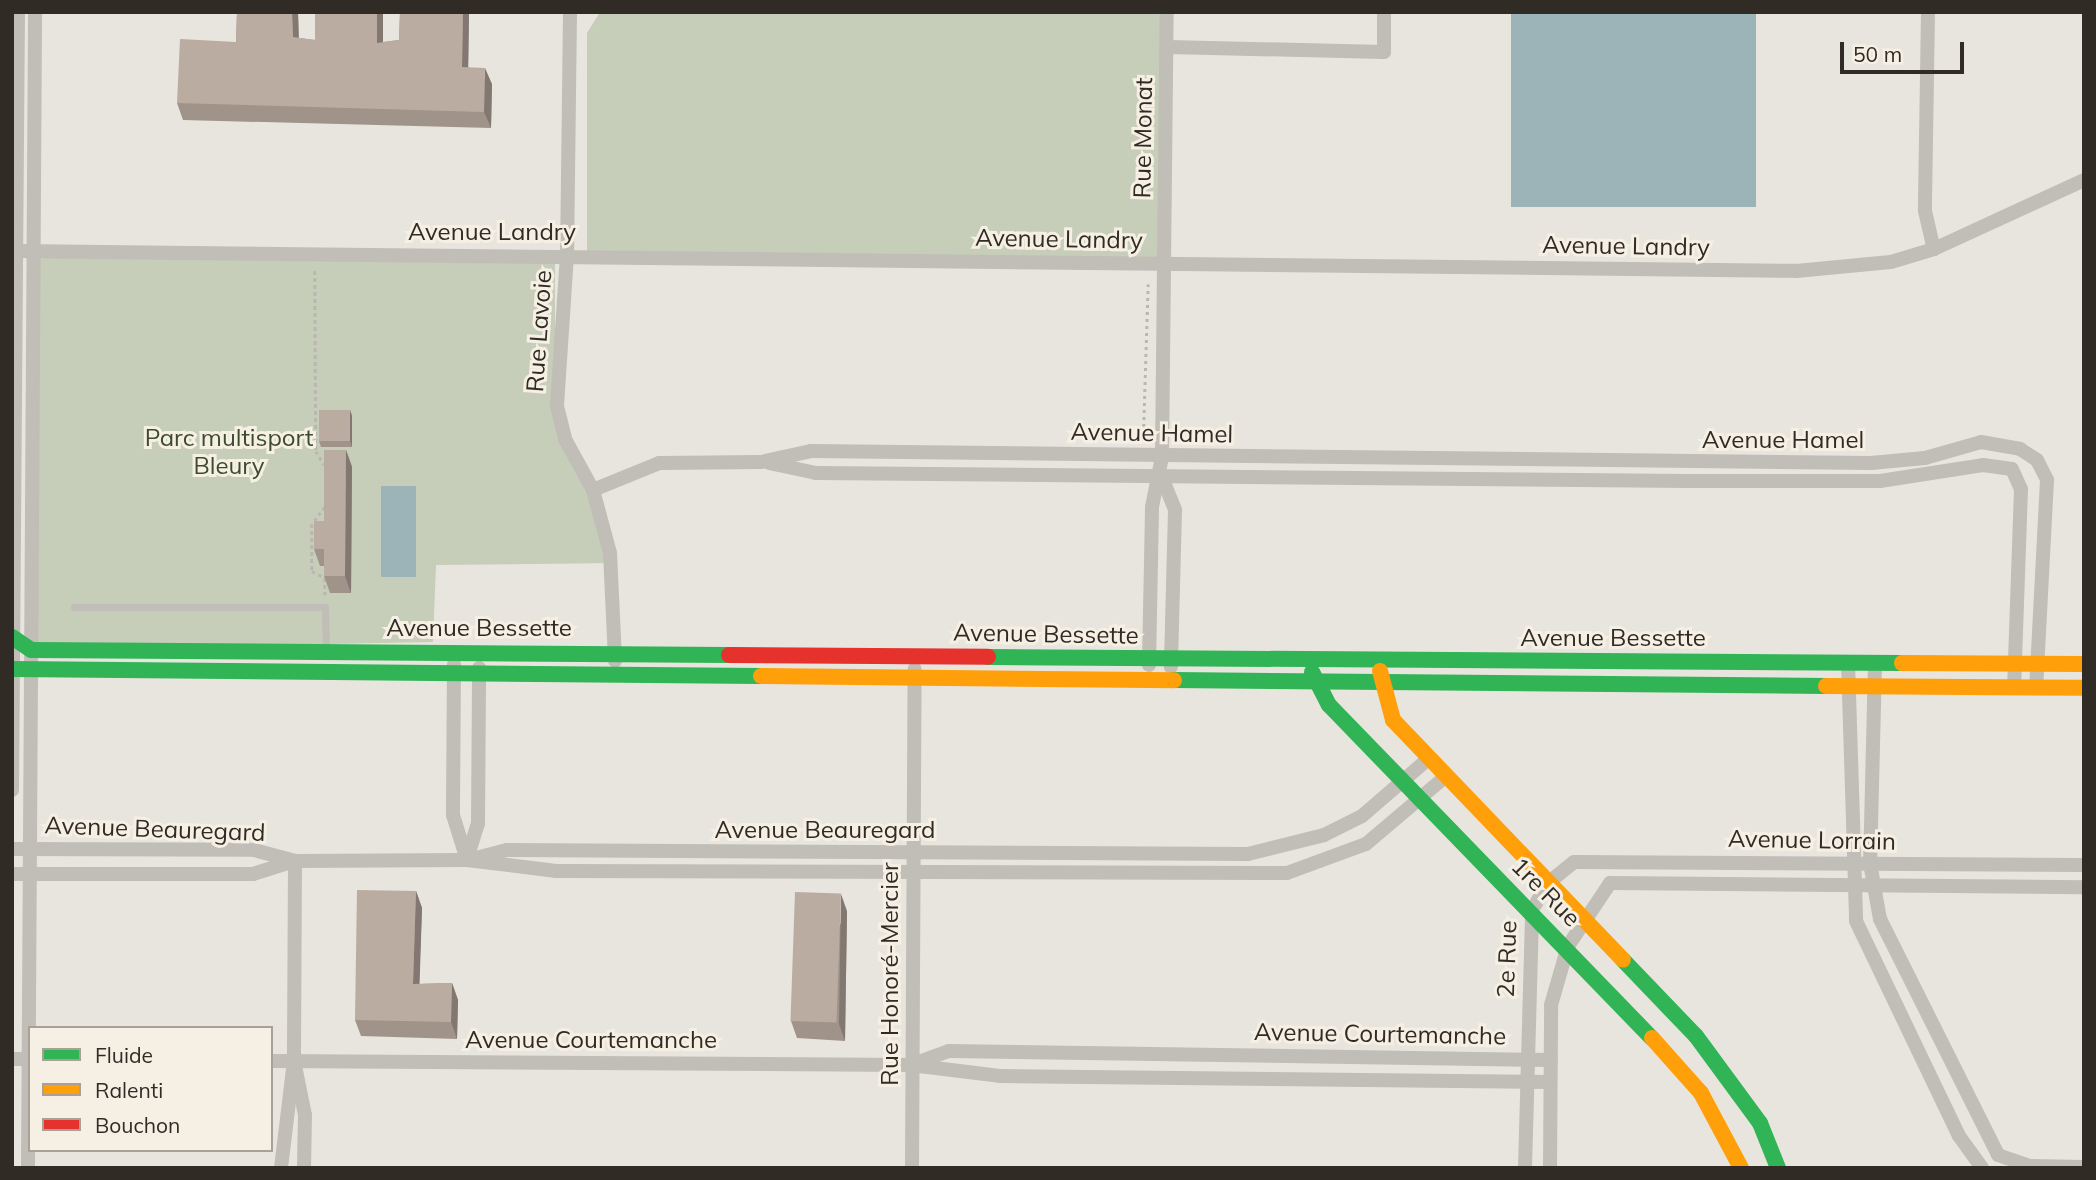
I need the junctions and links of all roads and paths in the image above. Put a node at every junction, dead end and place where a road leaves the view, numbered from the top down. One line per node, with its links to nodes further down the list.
1 (18, 12): 8 (street)
2 (35, 12): 9 (street)
3 (1167, 12): 7 (street, Rue Monat)
4 (1384, 12): 7 (street)
5 (1928, 12): 11 (street)
6 (573, 15): 15 (street, Rue Lavoie)
7 (1167, 47): 16 (street, Rue Monat)
8 (17, 166): 9 (street); 12 (street)
9 (35, 166): 13 (street)
10 (2084, 180): 11 (street, Avenue Landry)
11 (1934, 249): 16 (street, Avenue Landry)
12 (17, 251): 13 (street, Avenue Landry); 29 (street)
13 (36, 251): 14 (street, Avenue Landry); 30 (street)
14 (315, 254): 15 (street, Avenue Landry); 23 (path)
15 (567, 255): 16 (street, Avenue Landry); 25 (street, Rue Lavoie)
16 (1164, 263): 18 (street, Rue Monat)
17 (2020, 449): 19 (street, Avenue Hamel); 21 (street); 44 (street)
18 (1162, 457): 19 (street, Avenue Hamel); 20 (street, Avenue Hamel); 22 (street, Rue Monat)
19 (1543, 461): 24 (street)
20 (761, 462): 22 (street, Avenue Hamel); 25 (street, Avenue Hamel)
21 (2012, 469): 24 (street, Avenue Hamel); 43 (street)
22 (1161, 475): 24 (street, Avenue Hamel); 36 (street, Rue Monat); 37 (street, Rue Monat)
23 (325, 477)
24 (1542, 479)
25 (593, 490): 34 (street, Rue Lavoie)
26 (325, 498): 28 (path)
27 (74, 607): 28 (lane)
28 (325, 607): 33 (lane)
29 (13, 637): 30 (street); 46 (street)
30 (31, 650): 33 (street, Avenue Bessette); 47 (street)
31 (454, 650): 32 (street, Avenue Bessette); 33 (street, Avenue Bessette); 48 (street)
32 (480, 650): 34 (street, Avenue Bessette); 49 (street)
33 (326, 651)
34 (614, 652): 35 (street, Avenue Bessette); 50 (street, Rue Lavoie)
35 (915, 654): 36 (street, Avenue Bessette); 51 (street, Rue Honoré-Mercier)
36 (1149, 659): 37 (street, Avenue Bessette); 52 (street, Rue Monat)
37 (1171, 659): 38 (street, Avenue Bessette); 53 (street, Rue Monat)
38 (1308, 660): 39 (street, Avenue Bessette); 54 (street, 1re Rue)
39 (1378, 660): 40 (street, Avenue Bessette); 55 (street, 1re Rue)
40 (1628, 661): 41 (street, Avenue Bessette); 56 (street)
41 (1848, 662): 42 (street, Avenue Bessette); 57 (street)
42 (1875, 663): 43 (street, Avenue Bessette); 58 (street)
43 (2015, 663): 44 (street, Avenue Bessette); 59 (street)
44 (2037, 663): 45 (street, Avenue Bessette); 60 (street)
45 (2084, 664)
46 (13, 669): 47 (street, Avenue Bessette); 65 (street)
47 (30, 671): 48 (street, Avenue Bessette); 67 (street)
48 (454, 675): 49 (street, Avenue Bessette); 71 (street)
49 (479, 675): 50 (street, Avenue Bessette); 71 (street)
50 (616, 676): 51 (street, Avenue Bessette)
51 (915, 678): 52 (street, Avenue Bessette); 69 (street, Rue Honoré-Mercier)
52 (1148, 680): 53 (street, Avenue Bessette)
53 (1170, 681): 54 (street, Avenue Bessette)
54 (1315, 682): 55 (street, Avenue Bessette); 64 (street, 1re Rue)
55 (1382, 682): 56 (street, Avenue Bessette); 62 (street, 1re Rue)
56 (1628, 684): 57 (street, Avenue Bessette)
57 (1847, 686): 58 (street, Avenue Bessette); 73 (street)
58 (1874, 686): 59 (street, Avenue Bessette); 74 (street)
59 (2014, 687): 60 (street, Avenue Bessette)
60 (2036, 688): 61 (street, Avenue Bessette)
61 (2084, 688)
62 (1429, 759): 63 (street, 1re Rue); 64 (street, Avenue Beauregard)
63 (1445, 777): 66 (street, Avenue Beauregard); 80 (street, 1re Rue)
64 (1403, 783): 66 (street, 1re Rue); 70 (street, Avenue Beauregard)
65 (12, 790)
66 (1422, 801): 76 (street, Avenue Beauregard); 84 (street, 1re Rue)
67 (29, 848): 68 (street, Avenue Beauregard); 72 (street, Avenue Beauregard); 78 (street)
68 (12, 849)
69 (913, 853): 70 (street, Avenue Beauregard); 71 (street, Avenue Beauregard); 79 (street, Rue Honoré-Mercier)
70 (1184, 854): 76 (street)
71 (467, 860): 72 (street, Avenue Beauregard); 79 (street, Avenue Beauregard)
72 (295, 861): 78 (street, Avenue Beauregard); 94 (street)
73 (1850, 862): 74 (street, Avenue Lorrain); 80 (street, Avenue Lorrain); 81 (street)
74 (1870, 863): 75 (street, Avenue Lorrain); 82 (street)
75 (2084, 865)
76 (1182, 873): 79 (street, Avenue Beauregard)
77 (12, 874): 78 (street, Avenue Beauregard)
78 (29, 874): 88 (street)
79 (913, 875): 95 (street, Rue Honoré-Mercier)
80 (1548, 883): 84 (street, 2e Rue); 85 (street, 1re Rue)
81 (1853, 883): 82 (street, Avenue Lorrain); 85 (street, Avenue Lorrain); 89 (street)
82 (1871, 884): 83 (street, Avenue Lorrain); 87 (street)
83 (2084, 887)
84 (1532, 910): 86 (street, 1re Rue); 91 (street, 2e Rue)
85 (1584, 919): 86 (street, 2e Rue); 106 (street, 1re Rue)
86 (1568, 946): 92 (street, 2e Rue); 105 (street, 1re Rue)
87 (1936, 1023): 89 (street); 99 (street)
88 (29, 1026)
89 (1915, 1034): 107 (street)
90 (1209, 1055): 91 (street, Avenue Courtemanche); 95 (street, Avenue Courtemanche); 96 (street)
91 (1526, 1059): 92 (street, Avenue Courtemanche); 97 (street, 2e Rue)
92 (1551, 1060): 98 (street, 2e Rue)
93 (273, 1061): 94 (street, Avenue Courtemanche)
94 (295, 1061): 95 (street, Avenue Courtemanche); 100 (street); 101 (street)
95 (911, 1065): 96 (street, Avenue Courtemanche); 102 (street, Rue Honoré-Mercier)
96 (1209, 1078): 97 (street, Avenue Courtemanche)
97 (1525, 1081): 98 (street, Avenue Courtemanche); 103 (street, 2e Rue)
98 (1550, 1082): 104 (street, 2e Rue)
99 (2084, 1167)
100 (281, 1168)
101 (304, 1168)
102 (912, 1168)
103 (1525, 1168)
104 (1550, 1168)
105 (1741, 1168)
106 (1777, 1168)
107 (1982, 1168)

